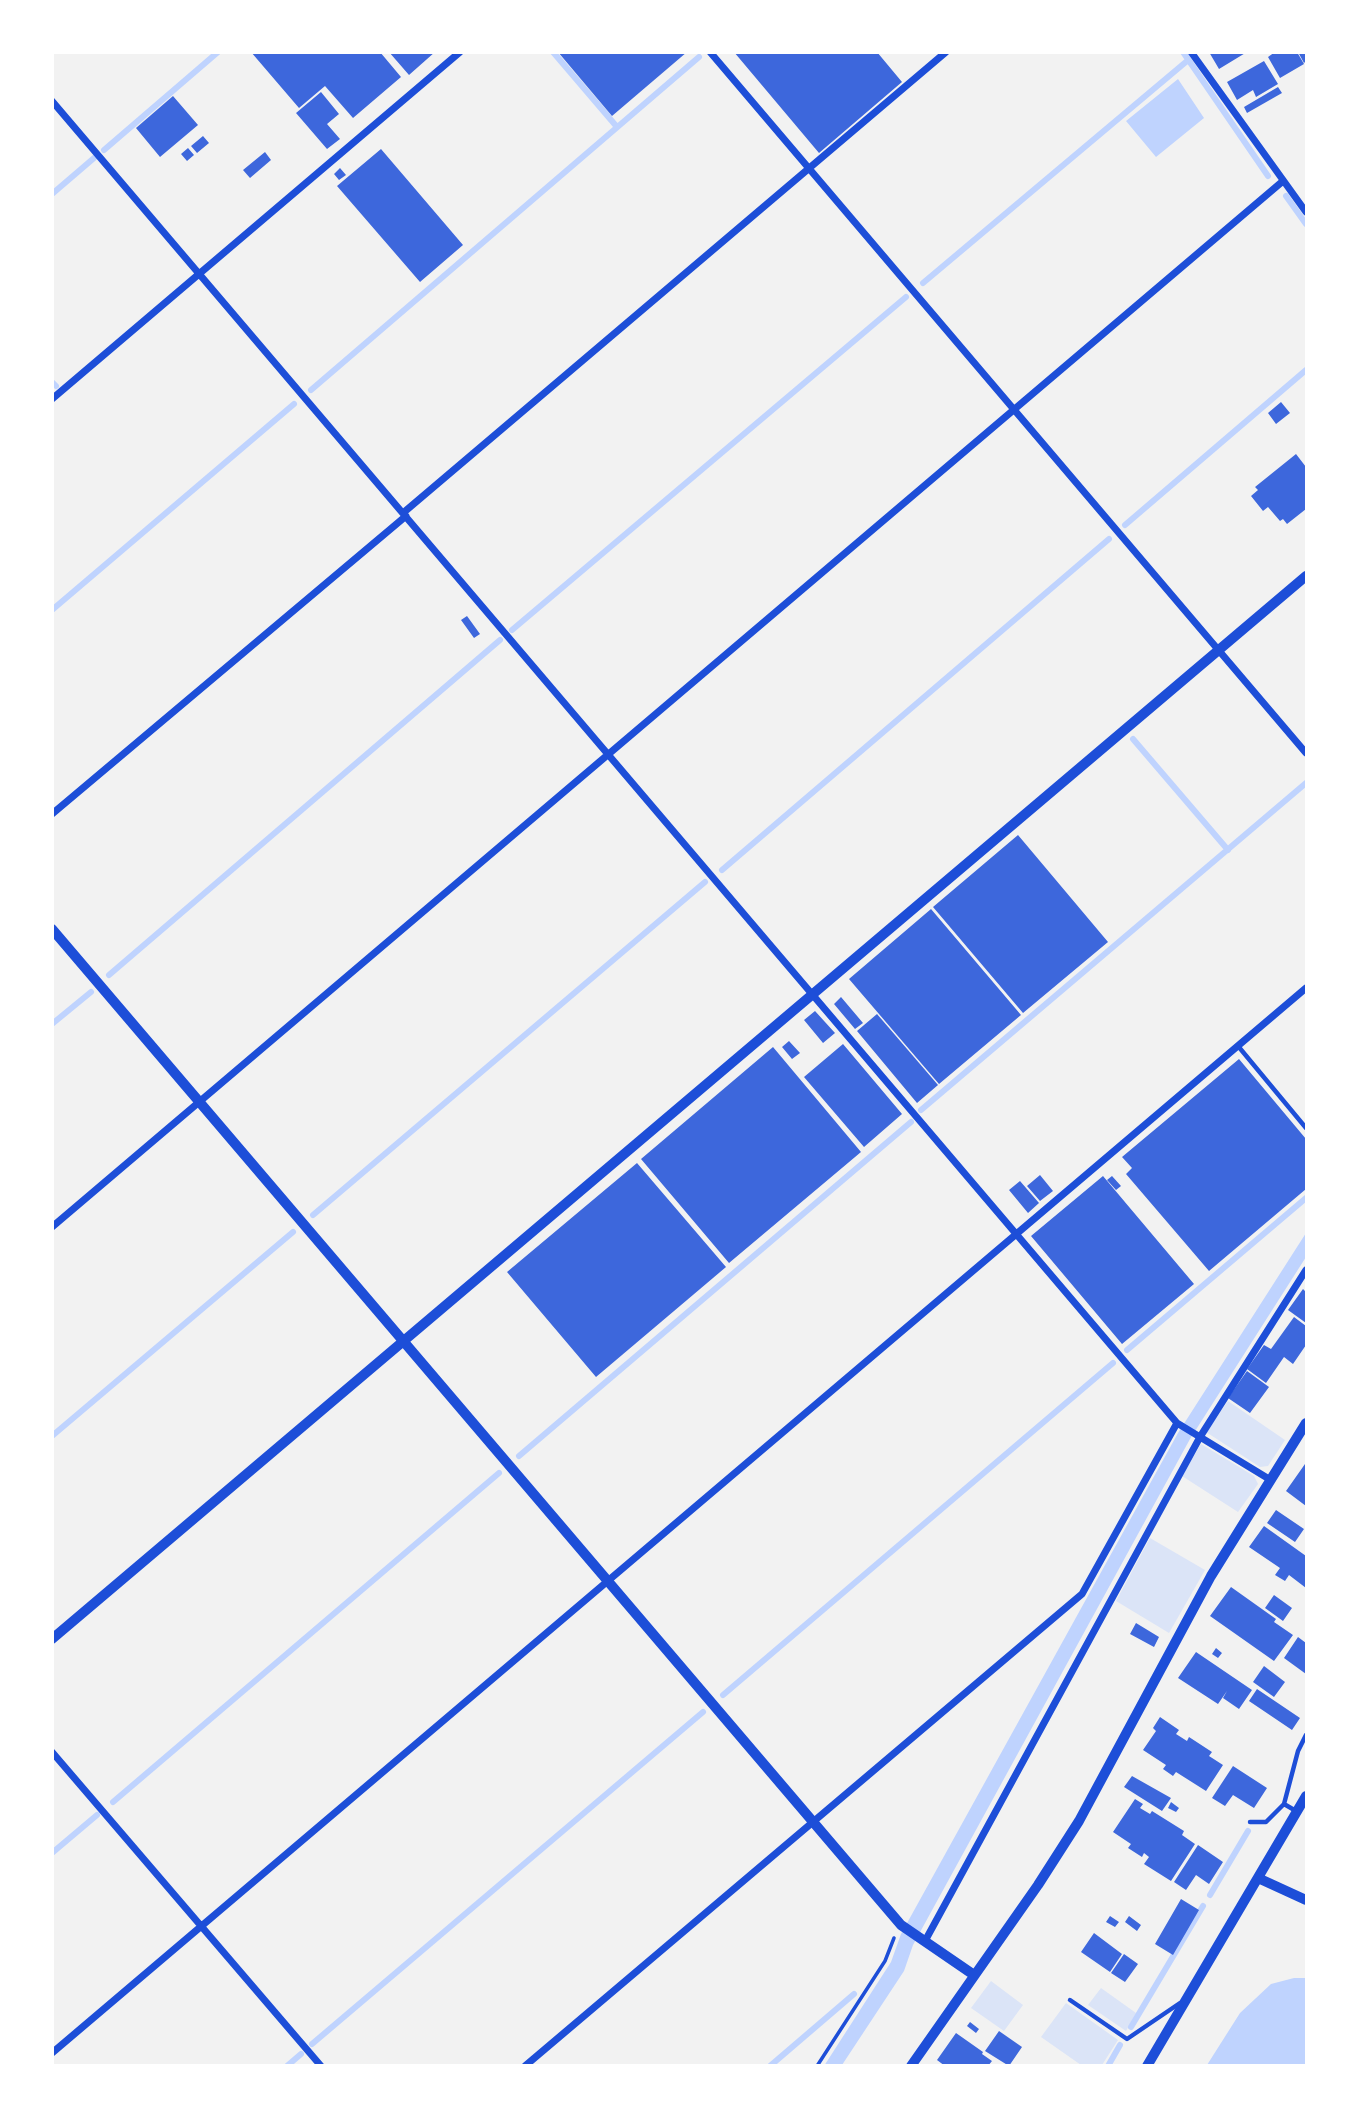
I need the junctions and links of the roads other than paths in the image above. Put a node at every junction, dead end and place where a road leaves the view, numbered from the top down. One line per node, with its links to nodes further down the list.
1 (460, 52): 9 (street)
2 (710, 52): 6 (street)
3 (946, 52): 6 (street)
4 (1191, 52): 7 (street)
5 (52, 101): 9 (street)
6 (809, 169): 11 (street); 12 (street)
7 (1283, 181): 8 (street); 11 (street)
8 (1307, 212)
9 (201, 274): 10 (street); 12 (street)
10 (52, 399)
11 (1015, 409): 14 (street); 15 (street)
12 (404, 515): 15 (street); 17 (street)
13 (1307, 576): 14 (street)
14 (1218, 649): 16 (street); 20 (street)
15 (608, 753): 20 (street); 22 (street)
16 (1307, 753)
17 (52, 814)
18 (52, 929): 22 (street)
19 (1307, 988): 21 (street)
20 (814, 993): 25 (street); 27 (street)
21 (1238, 1046): 23 (lane); 25 (street)
22 (200, 1102): 24 (street); 27 (street)
23 (1307, 1128)
24 (52, 1227)
25 (1017, 1234): 28 (street); 32 (street)
26 (1307, 1270): 30 (street)
27 (404, 1340): 32 (street); 33 (street)
28 (1177, 1423): 30 (street); 39 (street)
29 (1307, 1423): 31 (street)
30 (1199, 1436): 31 (street); 44 (street)
31 (1269, 1479): 45 (street)
32 (609, 1582): 39 (street); 43 (street)
33 (52, 1639)
34 (1307, 1735): 37 (lane)
35 (52, 1752): 43 (street)
36 (1307, 1796): 38 (street)
37 (1284, 1804): 38 (lane); 40 (lane)
38 (1297, 1812): 41 (street)
39 (813, 1821): 44 (street); 50 (street)
40 (1250, 1822)
41 (1258, 1878): 42 (street); 46 (street)
42 (1307, 1900)
43 (201, 1926): 48 (street); 49 (street)
44 (923, 1940): 45 (street)
45 (974, 1975): 51 (street)
46 (1187, 1998): 47 (lane); 52 (street)
47 (1070, 2000)
48 (52, 2053)
49 (321, 2066)
50 (525, 2066)
51 (911, 2066)
52 (1147, 2066)

